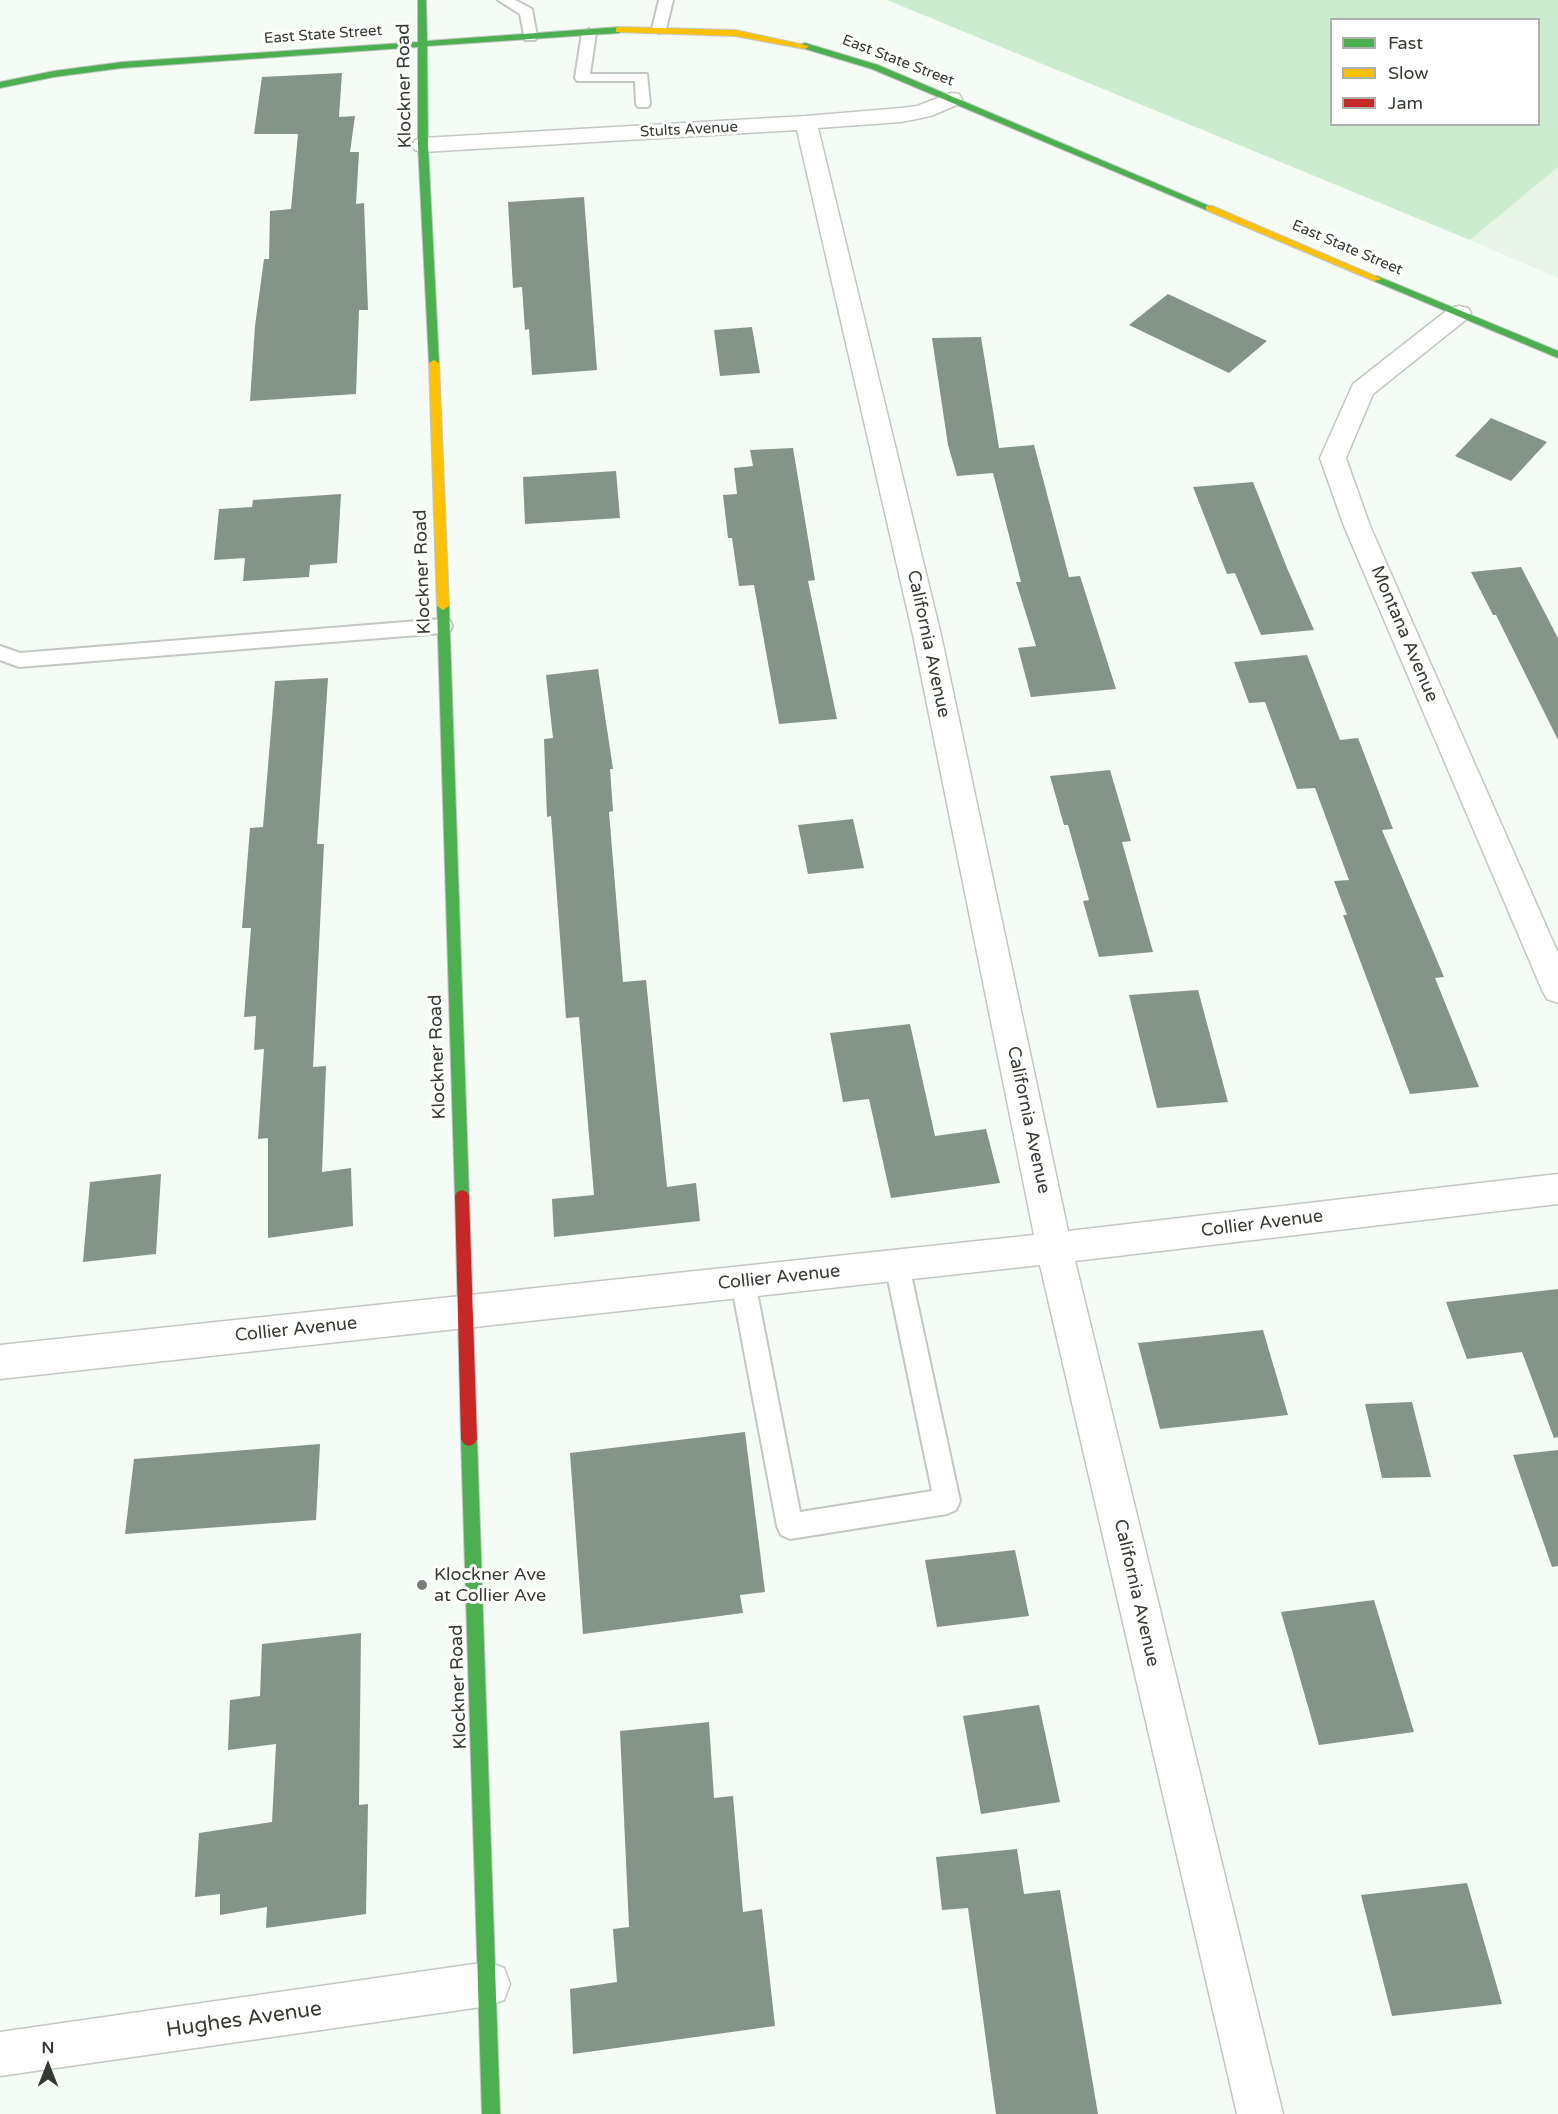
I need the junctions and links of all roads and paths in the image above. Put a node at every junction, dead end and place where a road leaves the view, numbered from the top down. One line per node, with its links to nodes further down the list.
1 (422, 0): 7 (main road, Klockner Road)
2 (506, 0): 6 (lane)
3 (666, 0): 4 (lane)
4 (659, 29): 5 (main road, East State Street); 9 (main road, East State Street)
5 (589, 33): 6 (main road, East State Street); 10 (lane)
6 (530, 37): 7 (main road, East State Street)
7 (422, 44): 8 (main road, East State Street); 12 (main road, Klockner Road)
8 (0, 85)
9 (951, 99): 11 (street, Stults Avenue); 13 (main road, East State Street)
10 (643, 104)
11 (806, 123): 12 (street, Stults Avenue); 19 (street, California Avenue)
12 (423, 145): 15 (main road, Klockner Road)
13 (1459, 313): 14 (main road, East State Street); 17 (street, Montana Avenue)
14 (1558, 355)
15 (443, 626): 16 (lane); 22 (main road, Klockner Road)
16 (0, 653)
17 (1558, 990)
18 (1558, 1189): 19 (street, Collier Avenue)
19 (1054, 1248): 20 (street, Collier Avenue); 27 (street, California Avenue)
20 (897, 1265): 21 (street, Collier Avenue); 21 (lane)
21 (743, 1282): 22 (street, Collier Avenue)
22 (464, 1312): 23 (street, Collier Avenue); 24 (main road, Klockner Road)
23 (0, 1362)
24 (488, 1984): 25 (street, Hughes Avenue); 26 (main road, Klockner Road)
25 (0, 2054)
26 (491, 2114)
27 (1260, 2114)

